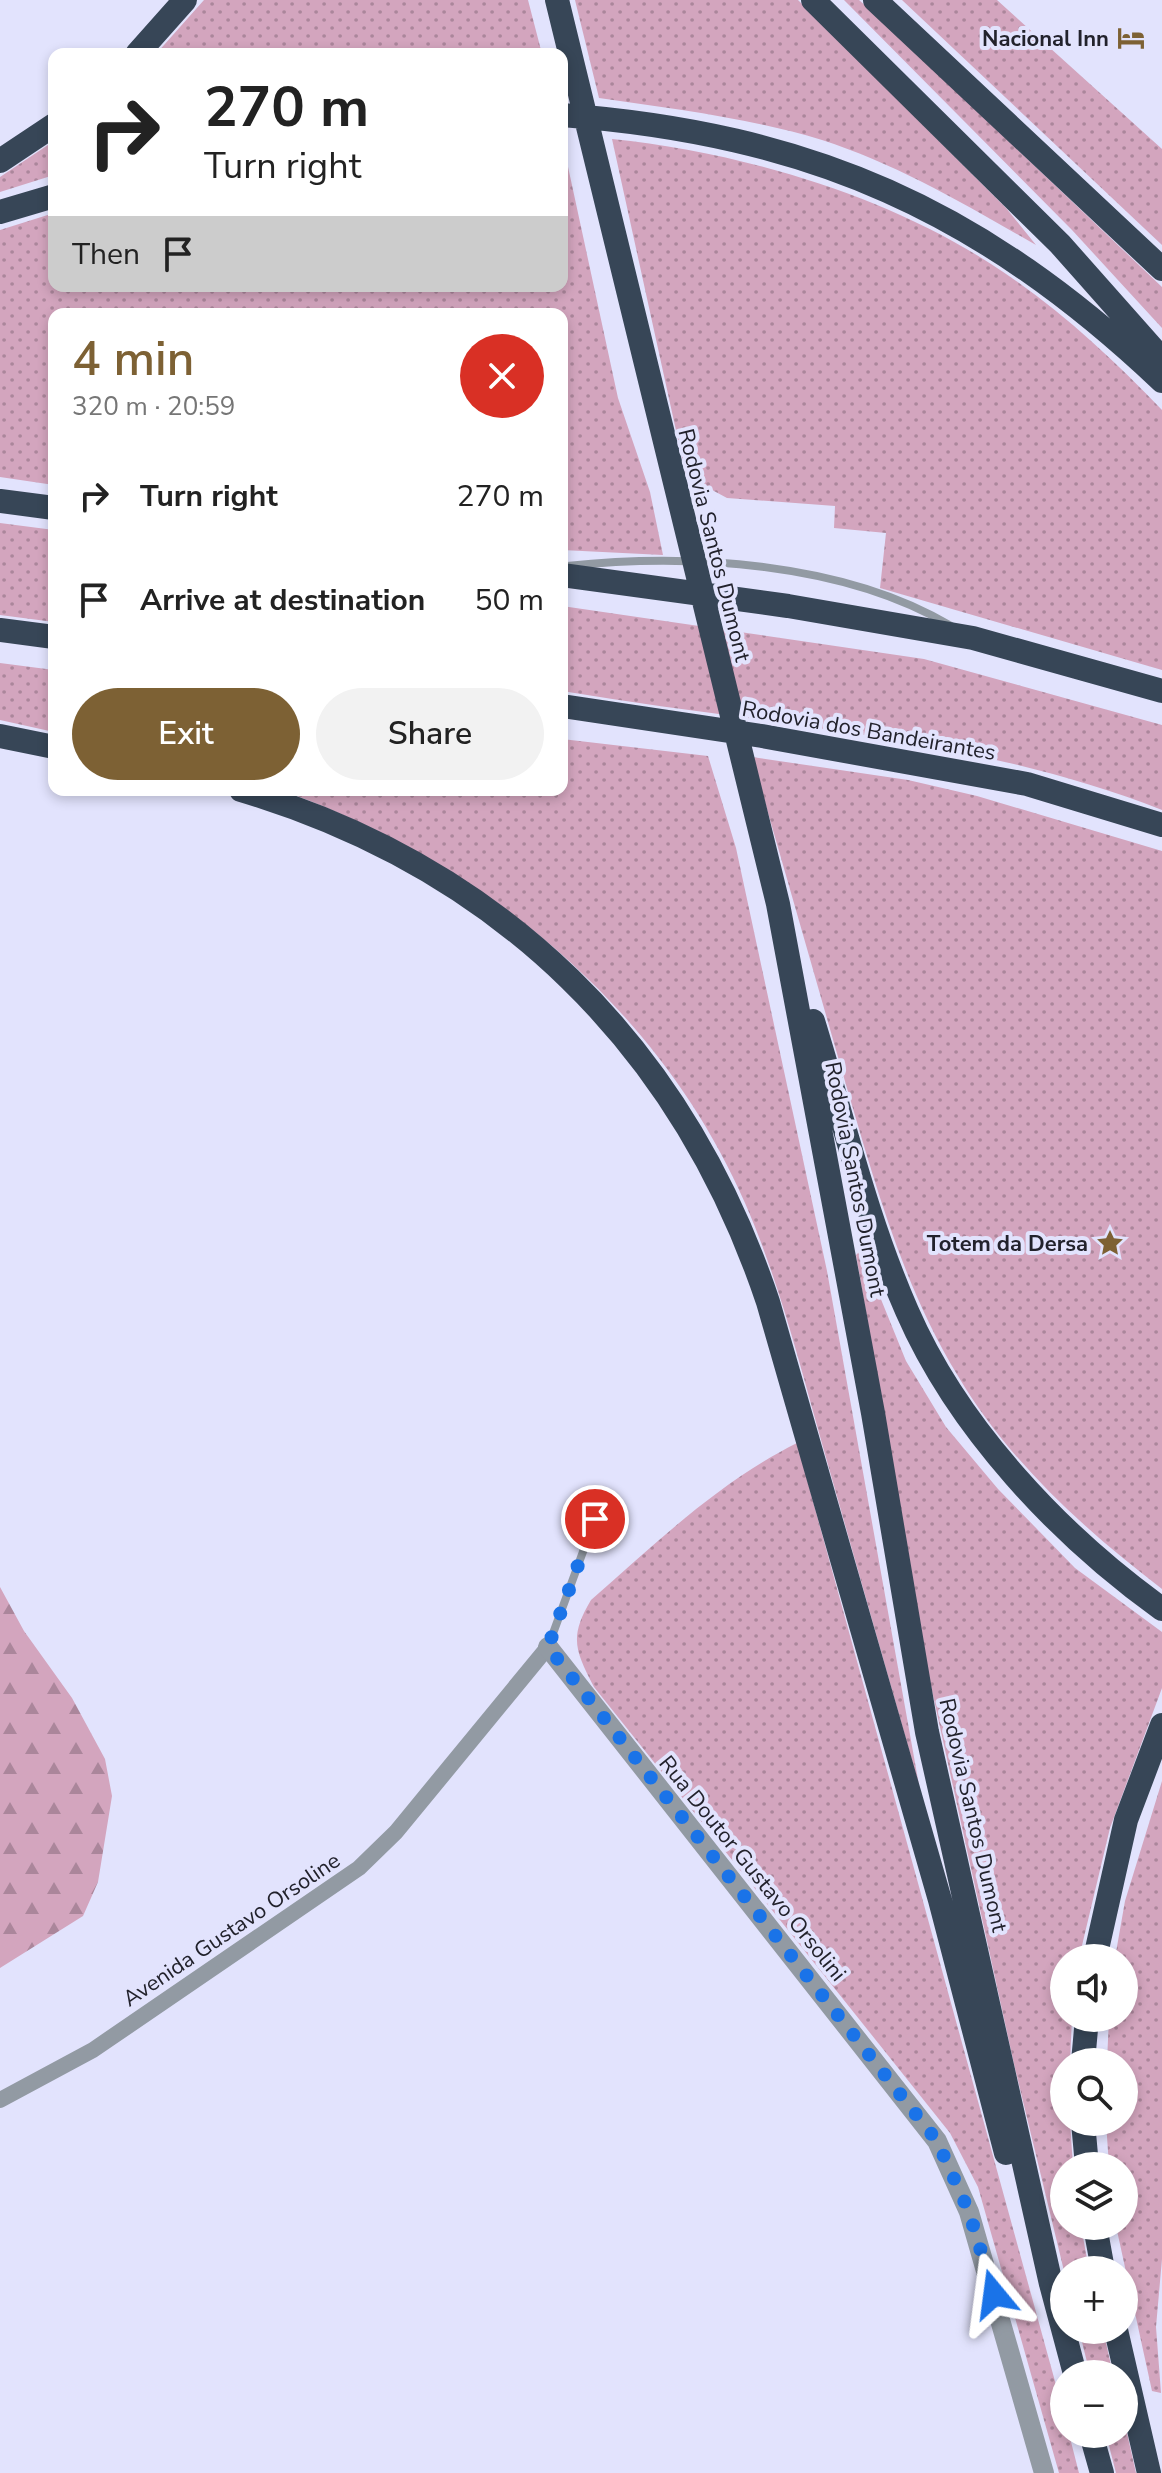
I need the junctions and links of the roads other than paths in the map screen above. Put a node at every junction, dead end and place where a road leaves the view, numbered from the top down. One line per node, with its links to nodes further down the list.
1 (185, 0): 5 (highway)
2 (557, 0): 27 (highway, Rodovia Santos Dumont)
3 (813, 0): 12 (highway)
4 (875, 0): 11 (highway)
5 (142, 48)
6 (568, 116): 13 (highway)
7 (48, 129): 8 (highway)
8 (0, 161)
9 (48, 198): 10 (highway)
10 (0, 212)
11 (1162, 269)
12 (1162, 359)
13 (1162, 381)
14 (0, 501): 15 (highway)
15 (48, 507)
16 (568, 566): 20 (lane)
17 (568, 576): 20 (highway)
18 (0, 630): 19 (highway)
19 (48, 636)
20 (973, 638): 21 (highway)
21 (1162, 691)
22 (568, 707): 26 (highway, Rodovia dos Bandeirantes)
23 (0, 736): 24 (highway)
24 (48, 746)
25 (258, 796): 35 (highway)
26 (1162, 825)
27 (778, 904): 29 (highway); 34 (highway, Rodovia Santos Dumont)
28 (595, 1519): 30 (lane)
29 (1162, 1609)
30 (548, 1647): 33 (street, Avenida Gustavo Orsoline); 38 (street, Rua Doutor Gustavo Orsolini)
31 (1162, 1725): 32 (highway)
32 (1098, 1944)
33 (0, 2100)
34 (1050, 2280)
35 (1050, 2281)
36 (1119, 2344): 40 (highway)
37 (1095, 2448): 39 (highway)
38 (1044, 2473)
39 (1102, 2473)
40 (1149, 2473)

